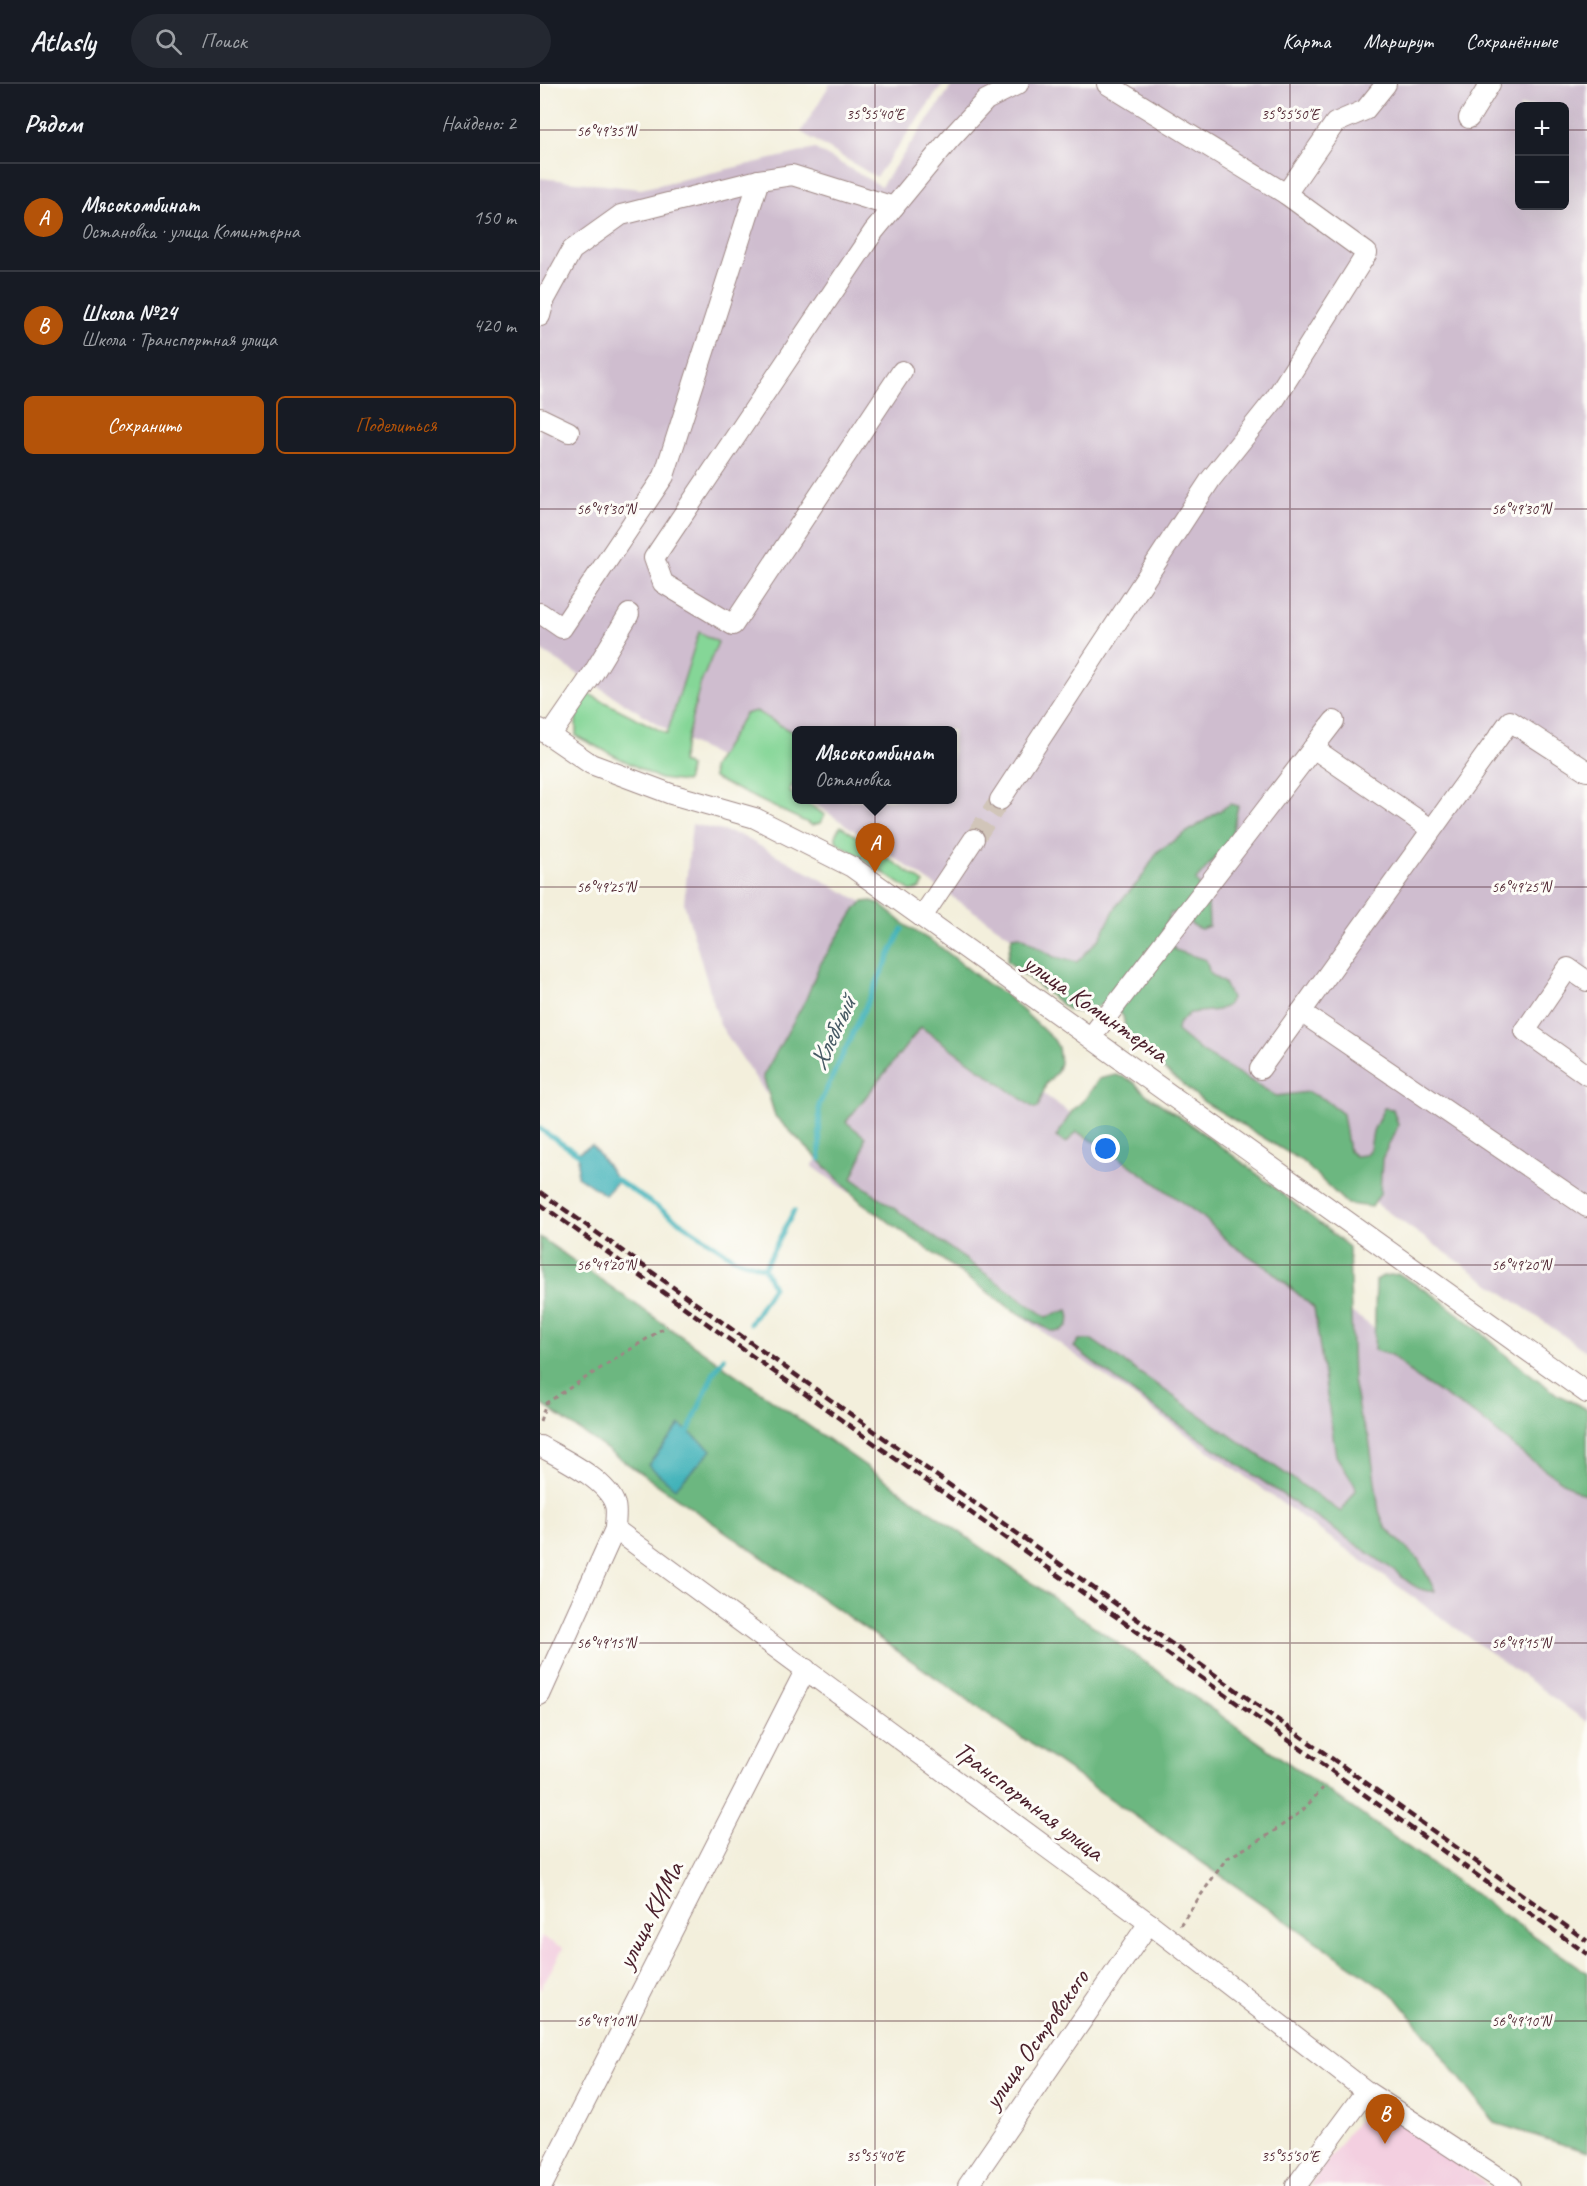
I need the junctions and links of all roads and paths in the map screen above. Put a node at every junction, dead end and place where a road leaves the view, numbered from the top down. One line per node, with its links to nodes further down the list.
1 (1018, 84): 8 (street)
2 (1107, 84): 7 (street)
3 (1386, 84): 7 (street)
4 (1490, 84): 5 (street)
5 (1469, 118)
6 (759, 180): 8 (street); 9 (street); 13 (street)
7 (1286, 194): 19 (street)
8 (894, 207): 10 (street)
9 (540, 316)
10 (902, 371)
11 (540, 418): 12 (street)
12 (569, 432)
13 (540, 613)
14 (629, 614): 16 (street)
15 (1334, 722): 17 (street)
16 (545, 732): 22 (street, улица Коминтерна)
17 (1313, 748): 20 (street); 25 (street)
18 (1587, 771): 20 (street)
19 (1000, 800)
20 (1431, 829): 24 (street)
21 (974, 839): 22 (street)
22 (922, 918): 25 (street, улица Коминтерна)
23 (1587, 981): 27 (street)
24 (1301, 1012): 26 (street); 28 (street)
25 (1091, 1037): 30 (street, улица Коминтерна)
26 (1260, 1069)
27 (1587, 1075)
28 (1587, 1207)
29 (667, 1326): 31 (path)
30 (1587, 1393)
31 (540, 1421)
32 (540, 1446): 33 (street)
33 (615, 1529): 34 (street, Транспортная улица); 35 (street)
34 (806, 1669): 37 (street, Транспортная улица); 40 (street, улица КИМа)
35 (540, 1695)
36 (1323, 1788): 38 (path)
37 (1149, 1923): 38 (street, Транспортная улица); 41 (street, улица Островского)
38 (1170, 1939): 39 (street, Транспортная улица)
39 (1366, 2091): 42 (street); 43 (street, Транспортная улица)
40 (542, 2186)
41 (968, 2186)
42 (1296, 2186)
43 (1511, 2186)

